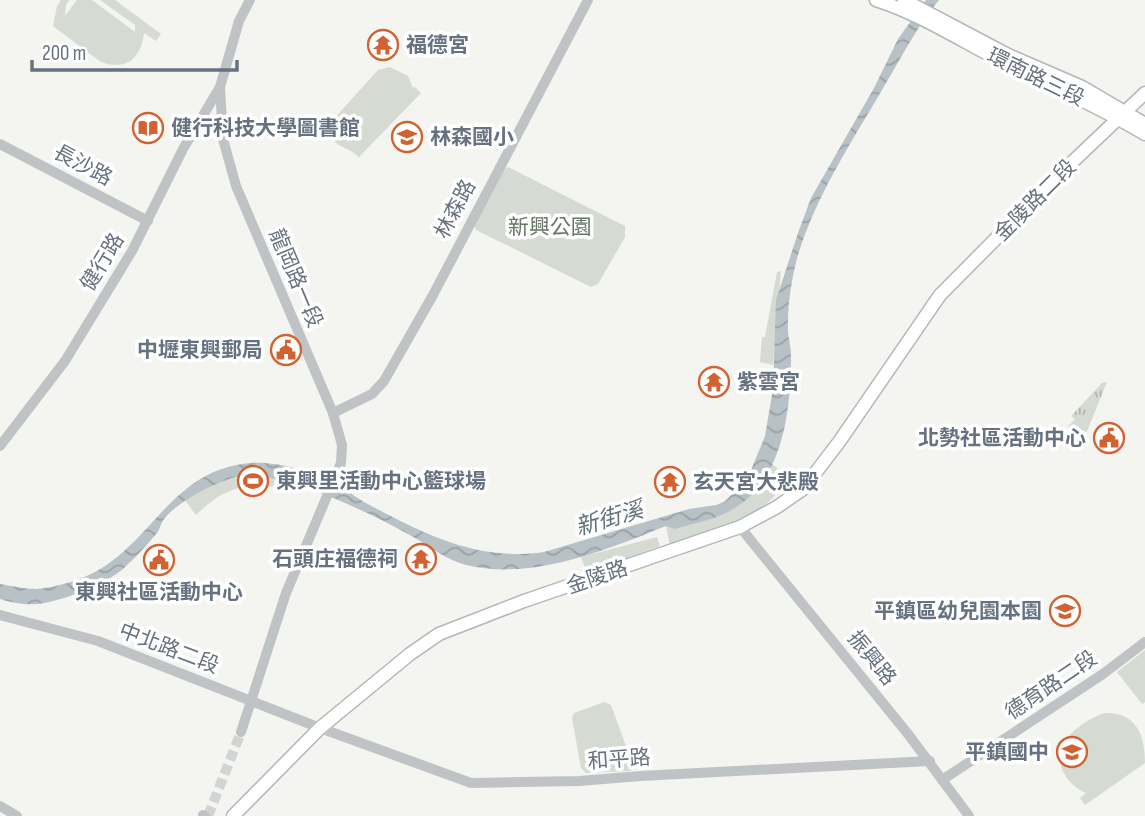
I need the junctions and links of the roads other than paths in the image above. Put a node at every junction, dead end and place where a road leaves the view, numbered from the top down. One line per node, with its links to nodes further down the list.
1 (250, 0): 5 (street)
2 (588, 0): 13 (street, 林森路)
3 (876, 0): 4 (main road, 環南路三段)
4 (910, 6): 7 (main road, 環南路三段)
5 (220, 88): 11 (street, 健行路); 13 (street, 龍岡路一段)
6 (1145, 93): 7 (main road, 金陵路二段)
7 (1121, 115): 8 (main road, 環南路三段); 9 (main road, 環南路三段); 12 (main road, 金陵路二段)
8 (1145, 124)
9 (1145, 134)
10 (0, 144): 11 (street, 長沙路)
11 (148, 221): 14 (street, 健行路)
12 (929, 310): 15 (main road, 金陵路)
13 (333, 413): 18 (street, 龍岡路一段)
14 (0, 446)
15 (740, 527): 19 (main road, 金陵路); 21 (street, 振興路)
16 (0, 615): 18 (street, 中北路二段)
17 (1145, 642): 22 (street, 德育路二段)
18 (250, 700): 19 (street, 中北路二段); 20 (street)
19 (320, 728): 21 (street, 和平路); 25 (main road, 金陵路)
20 (241, 732)
21 (930, 761): 22 (street, 振興路)
22 (942, 780): 26 (street, 振興路)
23 (0, 806): 24 (street)
24 (17, 816)
25 (233, 816)
26 (969, 816)

